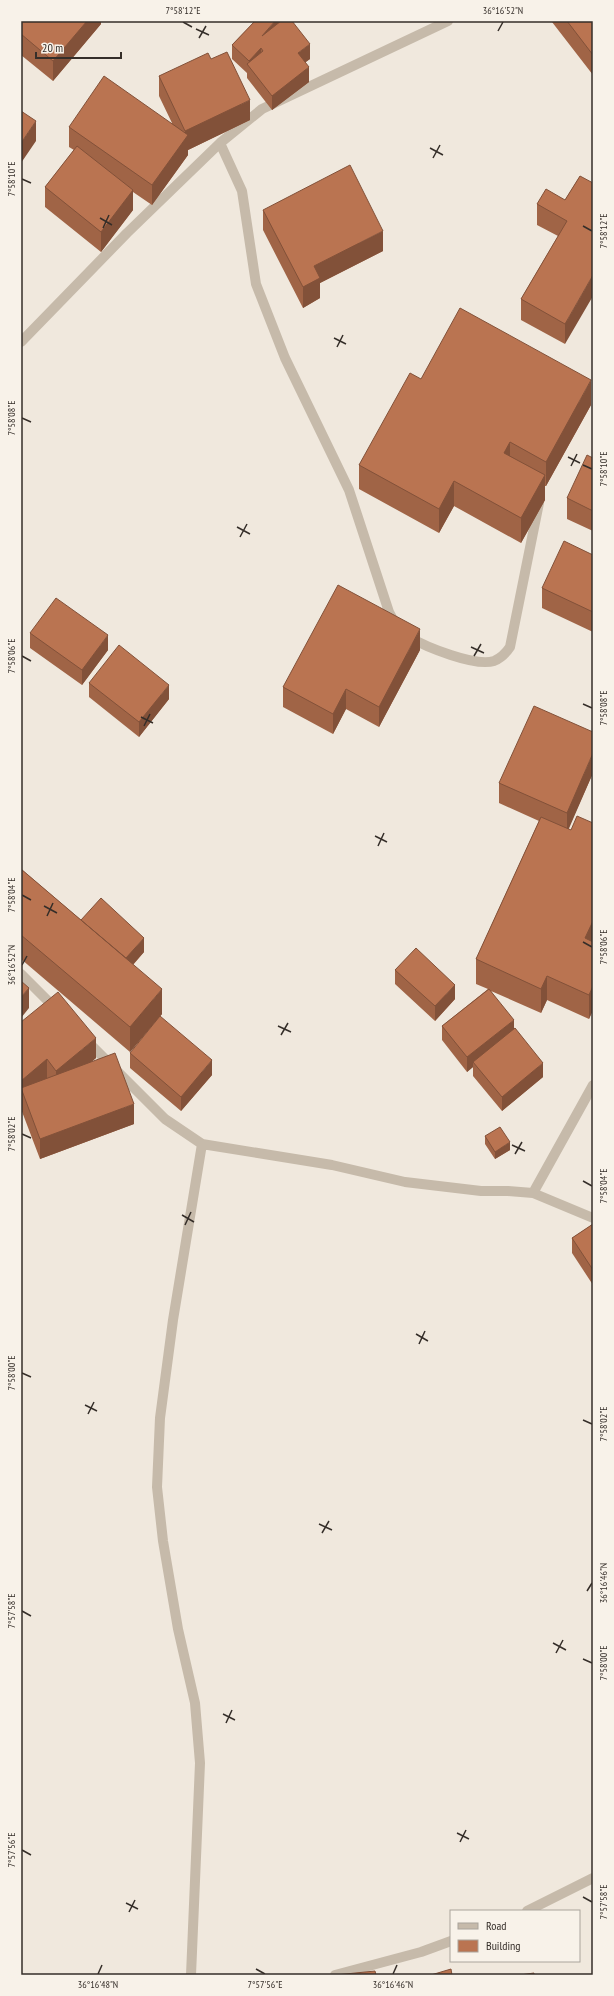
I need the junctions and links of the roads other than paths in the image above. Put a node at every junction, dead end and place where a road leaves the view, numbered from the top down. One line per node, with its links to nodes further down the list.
1 (448, 21): 2 (street)
2 (220, 143): 3 (street); 4 (street)
3 (21, 342)
4 (542, 492)
5 (21, 974): 6 (street)
6 (65, 1018)
7 (80, 1034): 9 (street)
8 (593, 1086): 10 (street)
9 (202, 1144): 10 (street); 15 (street)
10 (533, 1193): 11 (street)
11 (593, 1218)
12 (593, 1878): 13 (street)
13 (529, 1910)
14 (450, 1941): 16 (street)
15 (191, 1975)
16 (336, 1975)

